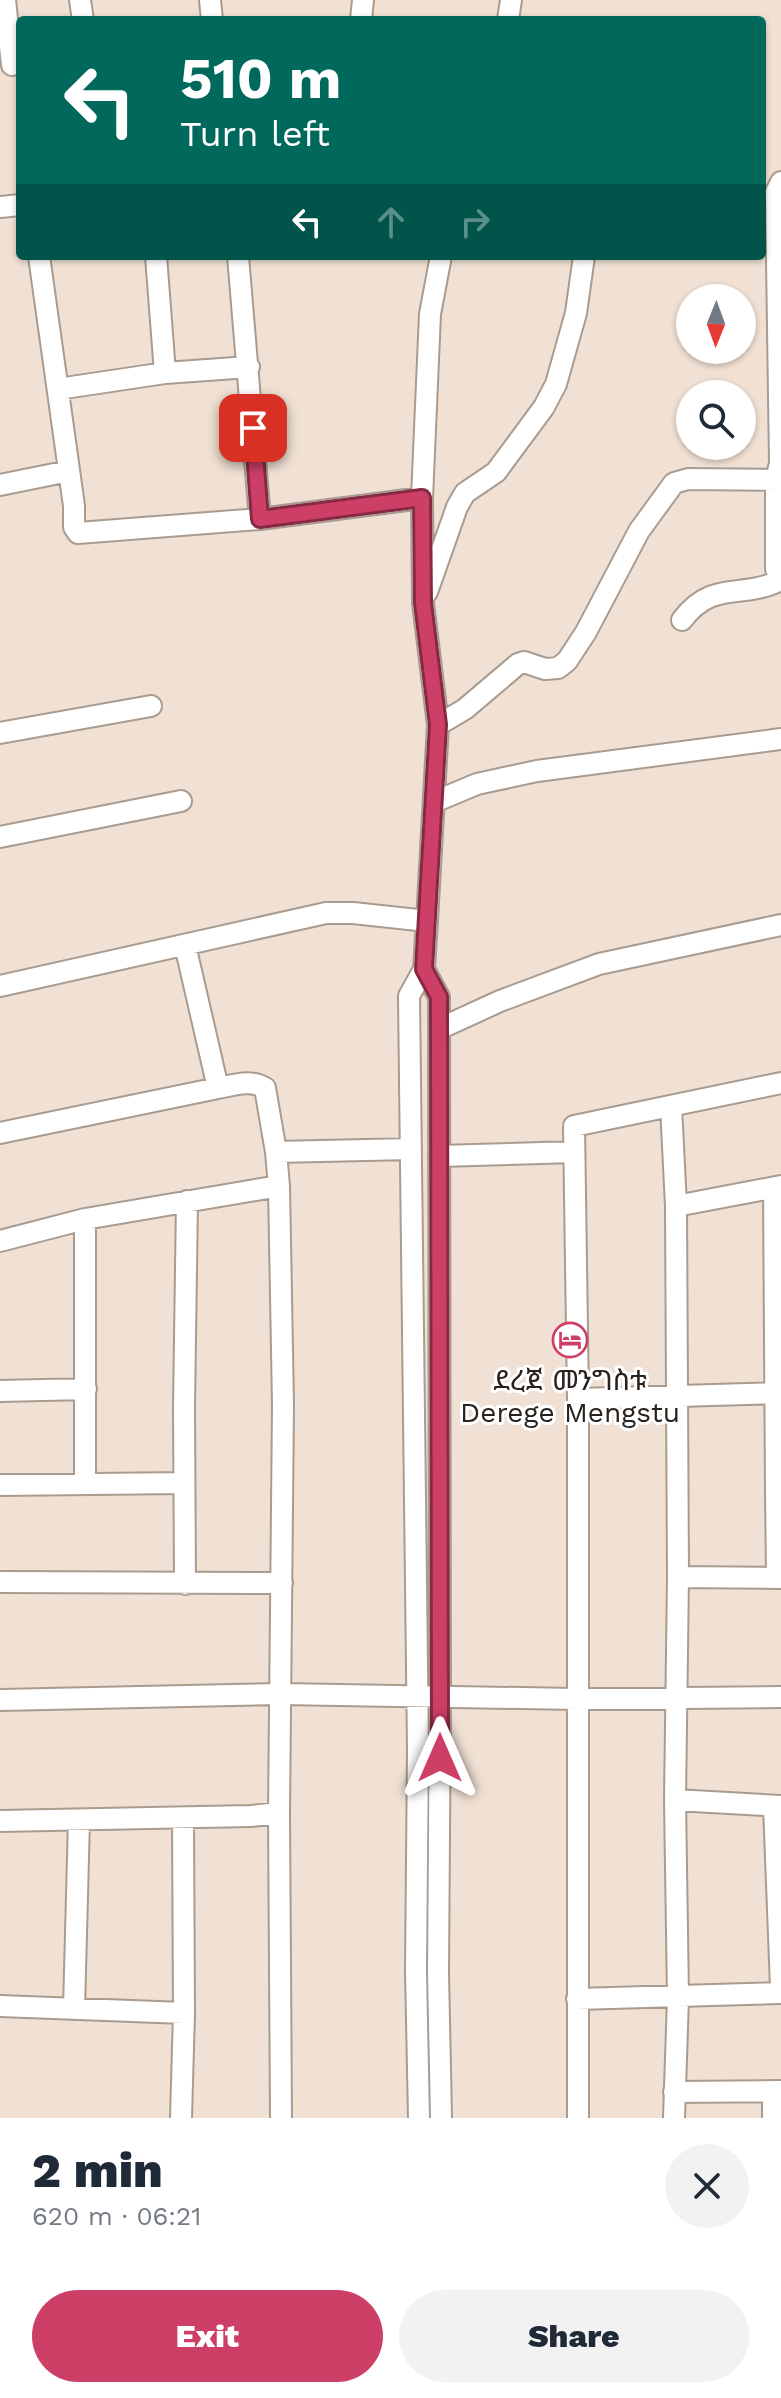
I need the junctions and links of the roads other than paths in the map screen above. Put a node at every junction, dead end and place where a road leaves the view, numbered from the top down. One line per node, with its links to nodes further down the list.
1 (5, 0): 2 (street)
2 (11, 65)
3 (775, 191): 12 (street)
4 (40, 260): 11 (street)
5 (156, 260): 10 (street)
6 (238, 260): 9 (street)
7 (440, 260): 15 (street)
8 (583, 260): 18 (street)
9 (249, 367): 10 (street); 16 (street)
10 (165, 373): 11 (street)
11 (58, 389): 13 (street)
12 (779, 468): 17 (street); 21 (street)
13 (69, 471): 14 (street); 16 (street)
14 (0, 485)
15 (422, 498): 16 (street); 18 (street)
16 (260, 519)
17 (781, 578): 19 (street)
18 (423, 603): 21 (street)
19 (682, 620)
20 (151, 706): 22 (street)
21 (438, 725): 25 (street)
22 (0, 733)
23 (781, 739): 25 (street)
24 (181, 801): 26 (street)
25 (434, 802): 27 (street)
26 (0, 837)
27 (427, 921): 29 (street); 30 (street)
28 (781, 925): 32 (street)
29 (185, 945): 31 (street); 34 (street)
30 (424, 969): 32 (street); 37 (street)
31 (0, 986)
32 (439, 1029): 40 (street)
33 (781, 1083): 35 (street)
34 (218, 1088): 36 (street); 38 (street)
35 (671, 1106): 39 (street); 44 (street)
36 (0, 1133)
37 (411, 1149): 38 (street); 63 (street)
38 (276, 1152): 41 (street)
39 (574, 1152): 40 (street); 52 (street)
40 (439, 1156): 64 (street)
41 (279, 1186): 43 (street); 60 (street)
42 (777, 1187): 44 (street); 47 (street)
43 (187, 1201): 45 (street); 53 (street)
44 (676, 1206): 51 (street)
45 (85, 1219): 46 (street); 48 (street)
46 (0, 1241)
47 (778, 1294): 50 (street)
48 (86, 1389): 49 (street); 54 (street)
49 (0, 1391)
50 (778, 1393): 51 (street); 56 (street)
51 (677, 1397): 52 (street); 57 (street)
52 (578, 1399): 66 (street)
53 (184, 1483): 54 (street); 61 (street)
54 (85, 1484): 55 (street)
55 (0, 1485)
56 (778, 1489): 58 (street)
57 (678, 1577): 58 (street); 68 (street)
58 (779, 1578)
59 (0, 1582): 61 (street)
60 (282, 1583): 61 (street); 62 (street)
61 (185, 1584)
62 (282, 1694): 63 (street); 67 (street); 71 (street)
63 (417, 1697): 64 (street); 85 (street)
64 (440, 1697): 66 (street); 86 (street)
65 (781, 1697): 68 (street)
66 (576, 1699): 68 (street); 77 (street)
67 (0, 1700)
68 (678, 1700): 69 (street)
69 (675, 1800): 70 (street); 76 (street)
70 (778, 1806): 75 (street)
71 (279, 1813): 72 (street); 84 (street)
72 (183, 1818): 73 (street); 80 (street)
73 (79, 1820): 74 (street); 79 (street)
74 (0, 1821)
75 (781, 1990): 76 (street)
76 (678, 1998): 77 (street); 82 (street)
77 (577, 1999): 87 (street)
78 (0, 2006): 79 (street)
79 (74, 2009): 80 (street)
80 (184, 2013): 83 (street)
81 (777, 2091): 82 (street); 89 (street)
82 (674, 2092): 88 (street)
83 (181, 2118)
84 (281, 2118)
85 (419, 2118)
86 (441, 2118)
87 (578, 2118)
88 (674, 2118)
89 (773, 2118)

